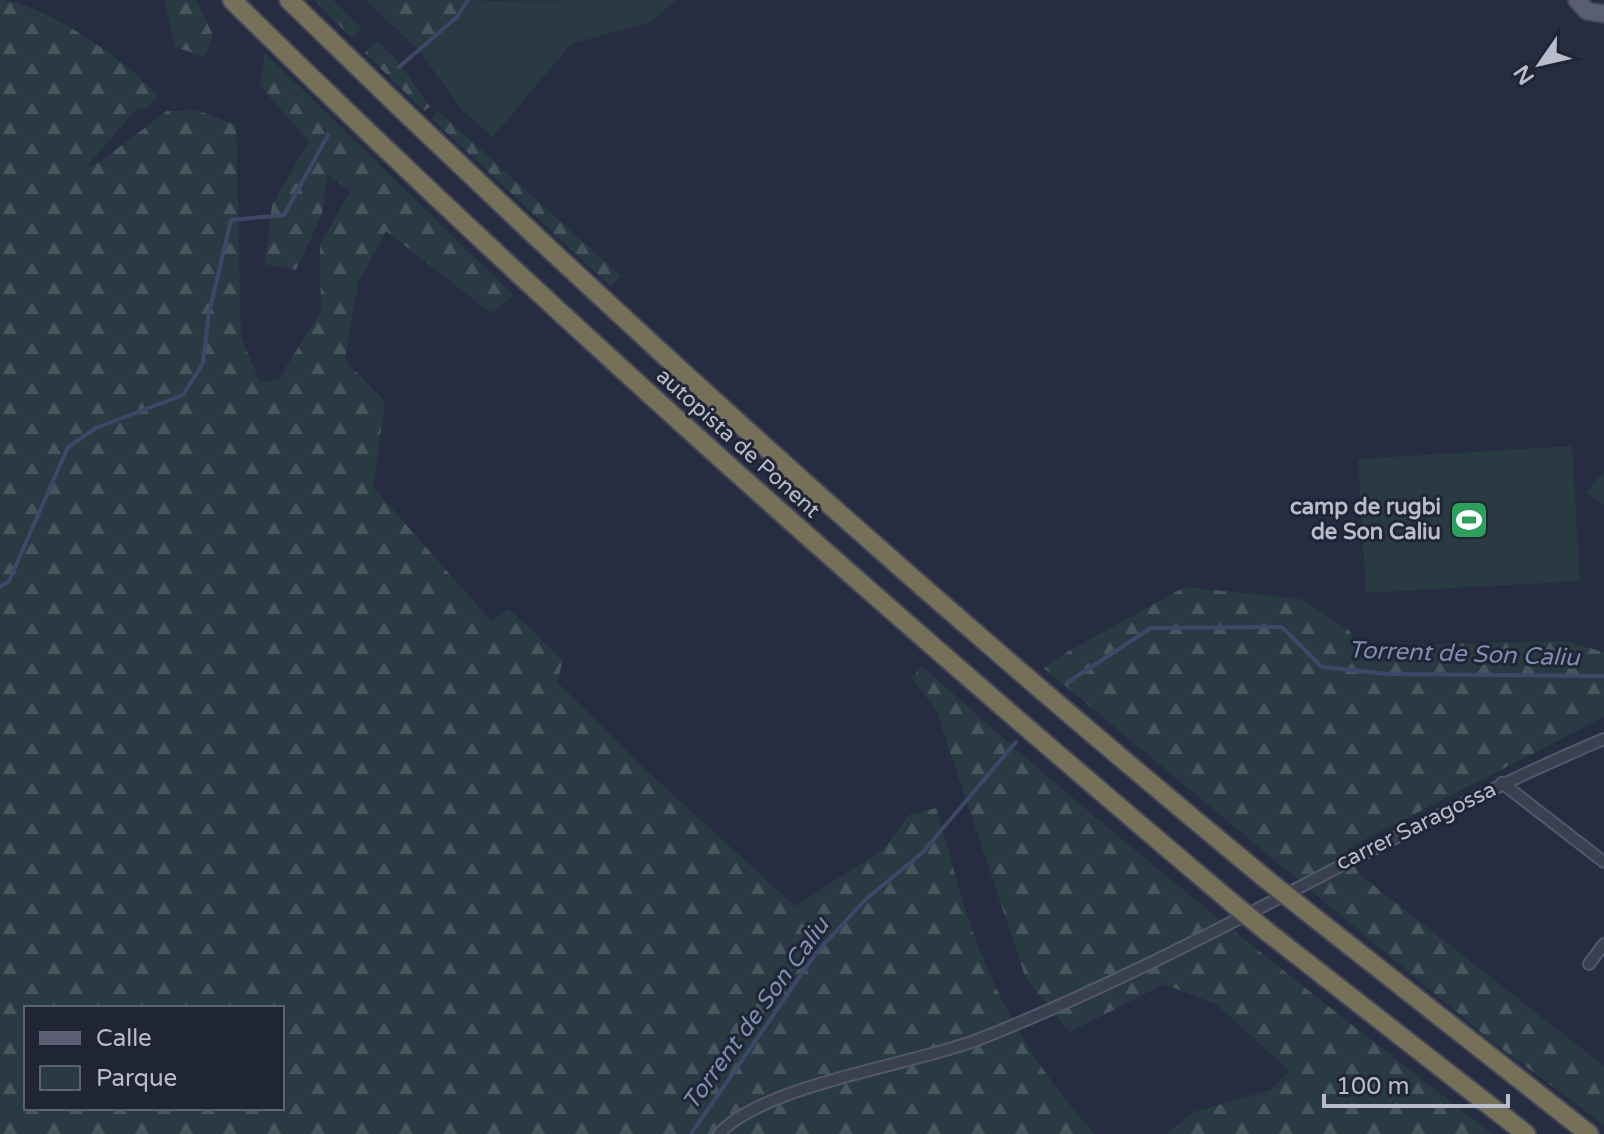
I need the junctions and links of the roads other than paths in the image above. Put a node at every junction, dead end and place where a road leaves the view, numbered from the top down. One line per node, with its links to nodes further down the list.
1 (232, 0): 11 (highway, autopista de Ponent, bridge)
2 (289, 0): 12 (highway, autopista de Ponent, bridge)
3 (1577, 2): 4 (main road)
4 (1601, 15)
5 (1604, 739): 6 (street, carrer Saragossa)
6 (1502, 783): 7 (street); 10 (street, carrer Saragossa)
7 (1604, 862)
8 (1604, 944): 9 (street)
9 (1589, 964)
10 (719, 1134)
11 (1526, 1134)
12 (1589, 1134)

